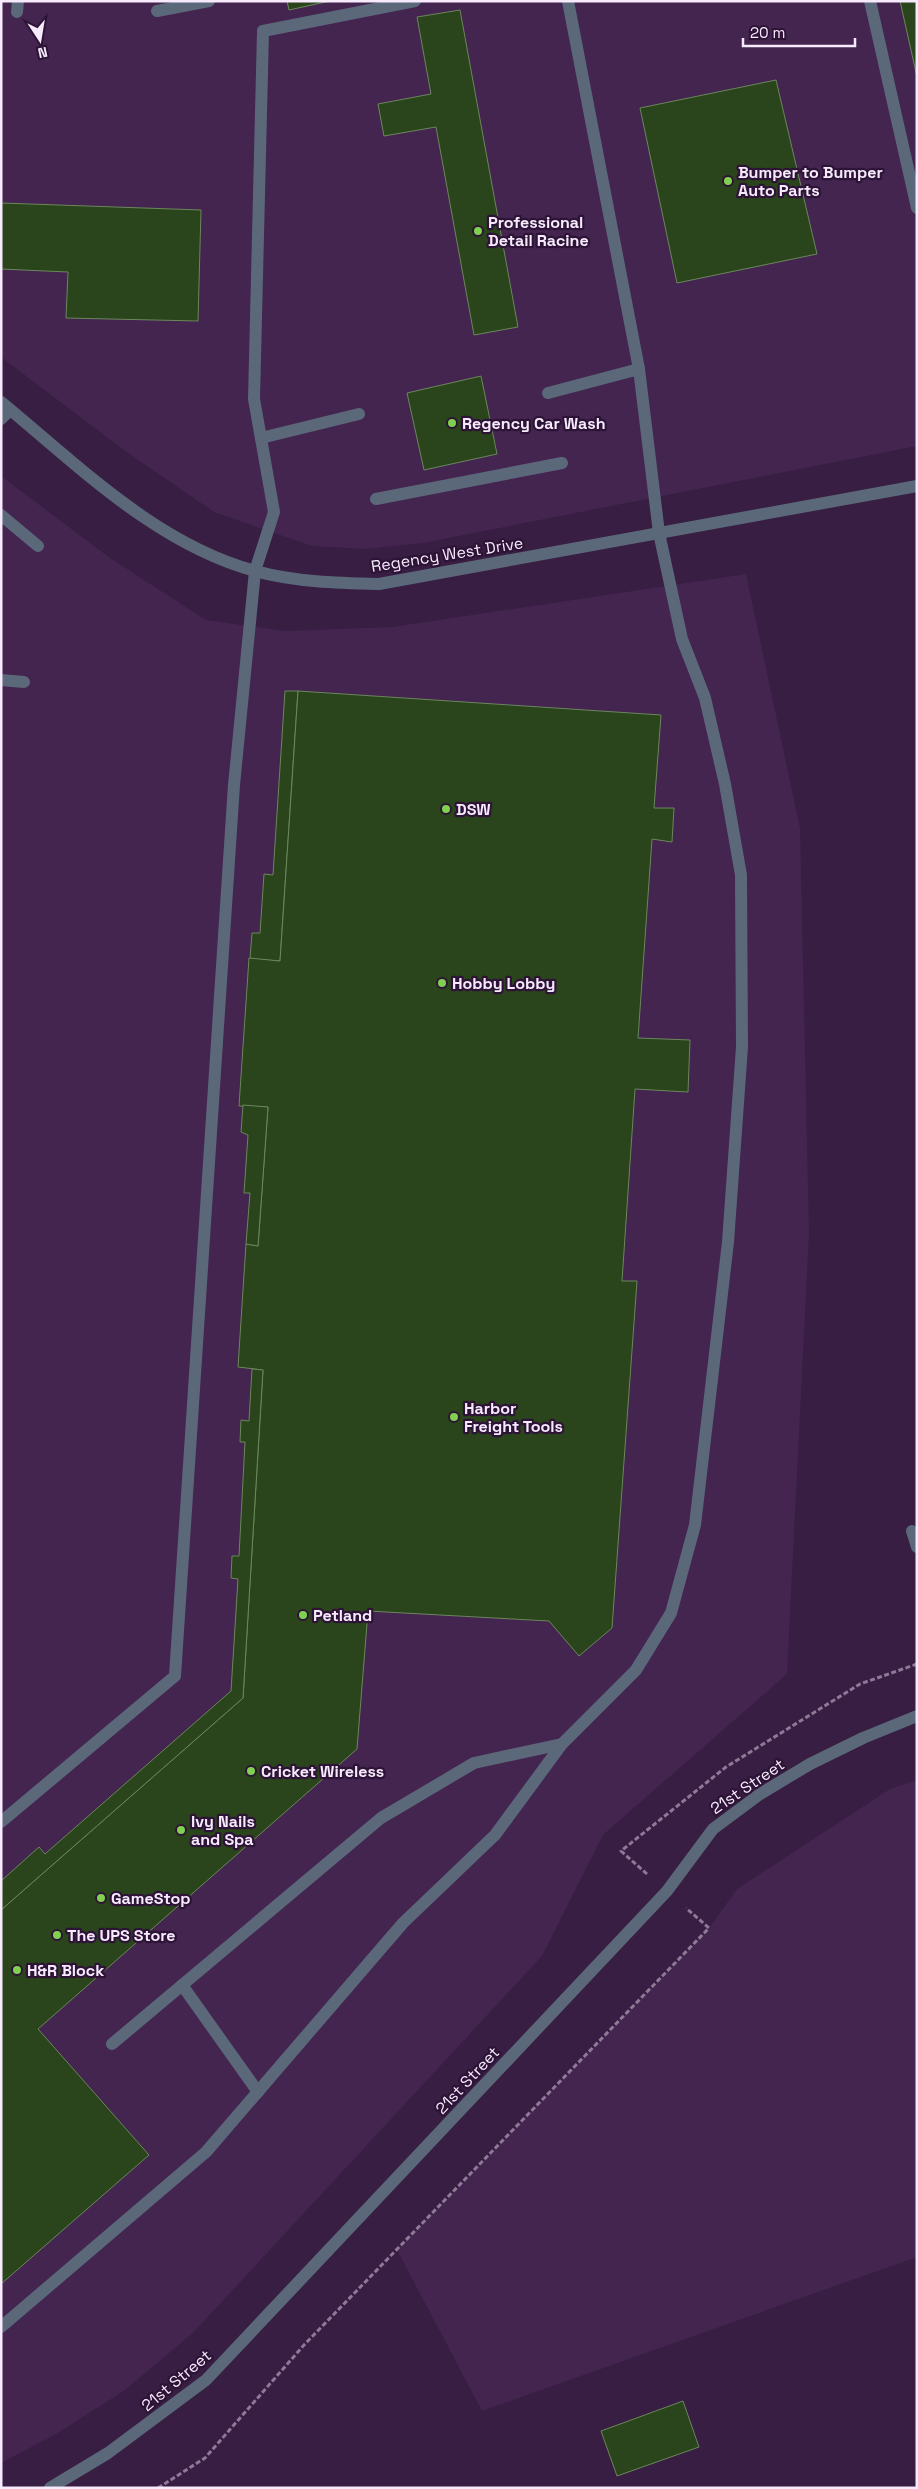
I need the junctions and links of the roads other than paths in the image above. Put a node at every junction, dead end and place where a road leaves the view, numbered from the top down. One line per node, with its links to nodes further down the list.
1 (209, 1): 5 (street)
2 (415, 1): 11 (street)
3 (568, 1): 7 (street)
4 (870, 1): 6 (street)
5 (157, 12)
6 (917, 208)
7 (639, 369): 8 (street); 16 (street)
8 (548, 393)
9 (4, 410): 18 (street, Regency West Drive)
10 (359, 414): 11 (street)
11 (261, 438): 18 (street)
12 (562, 463): 14 (street)
13 (917, 486): 16 (street, Regency West Drive)
14 (376, 499)
15 (1, 516): 17 (street)
16 (659, 532): 18 (street, Regency West Drive); 24 (street)
17 (38, 546)
18 (255, 571): 25 (street)
19 (1, 680): 20 (street)
20 (24, 682)
21 (912, 1531): 22 (street)
22 (917, 1547)
23 (917, 1716): 30 (street, 21st Street)
24 (562, 1744): 26 (street); 28 (street)
25 (1, 1822)
26 (182, 1985): 27 (street); 28 (street)
27 (112, 2044)
28 (258, 2092): 29 (street)
29 (1, 2327)
30 (50, 2488)

